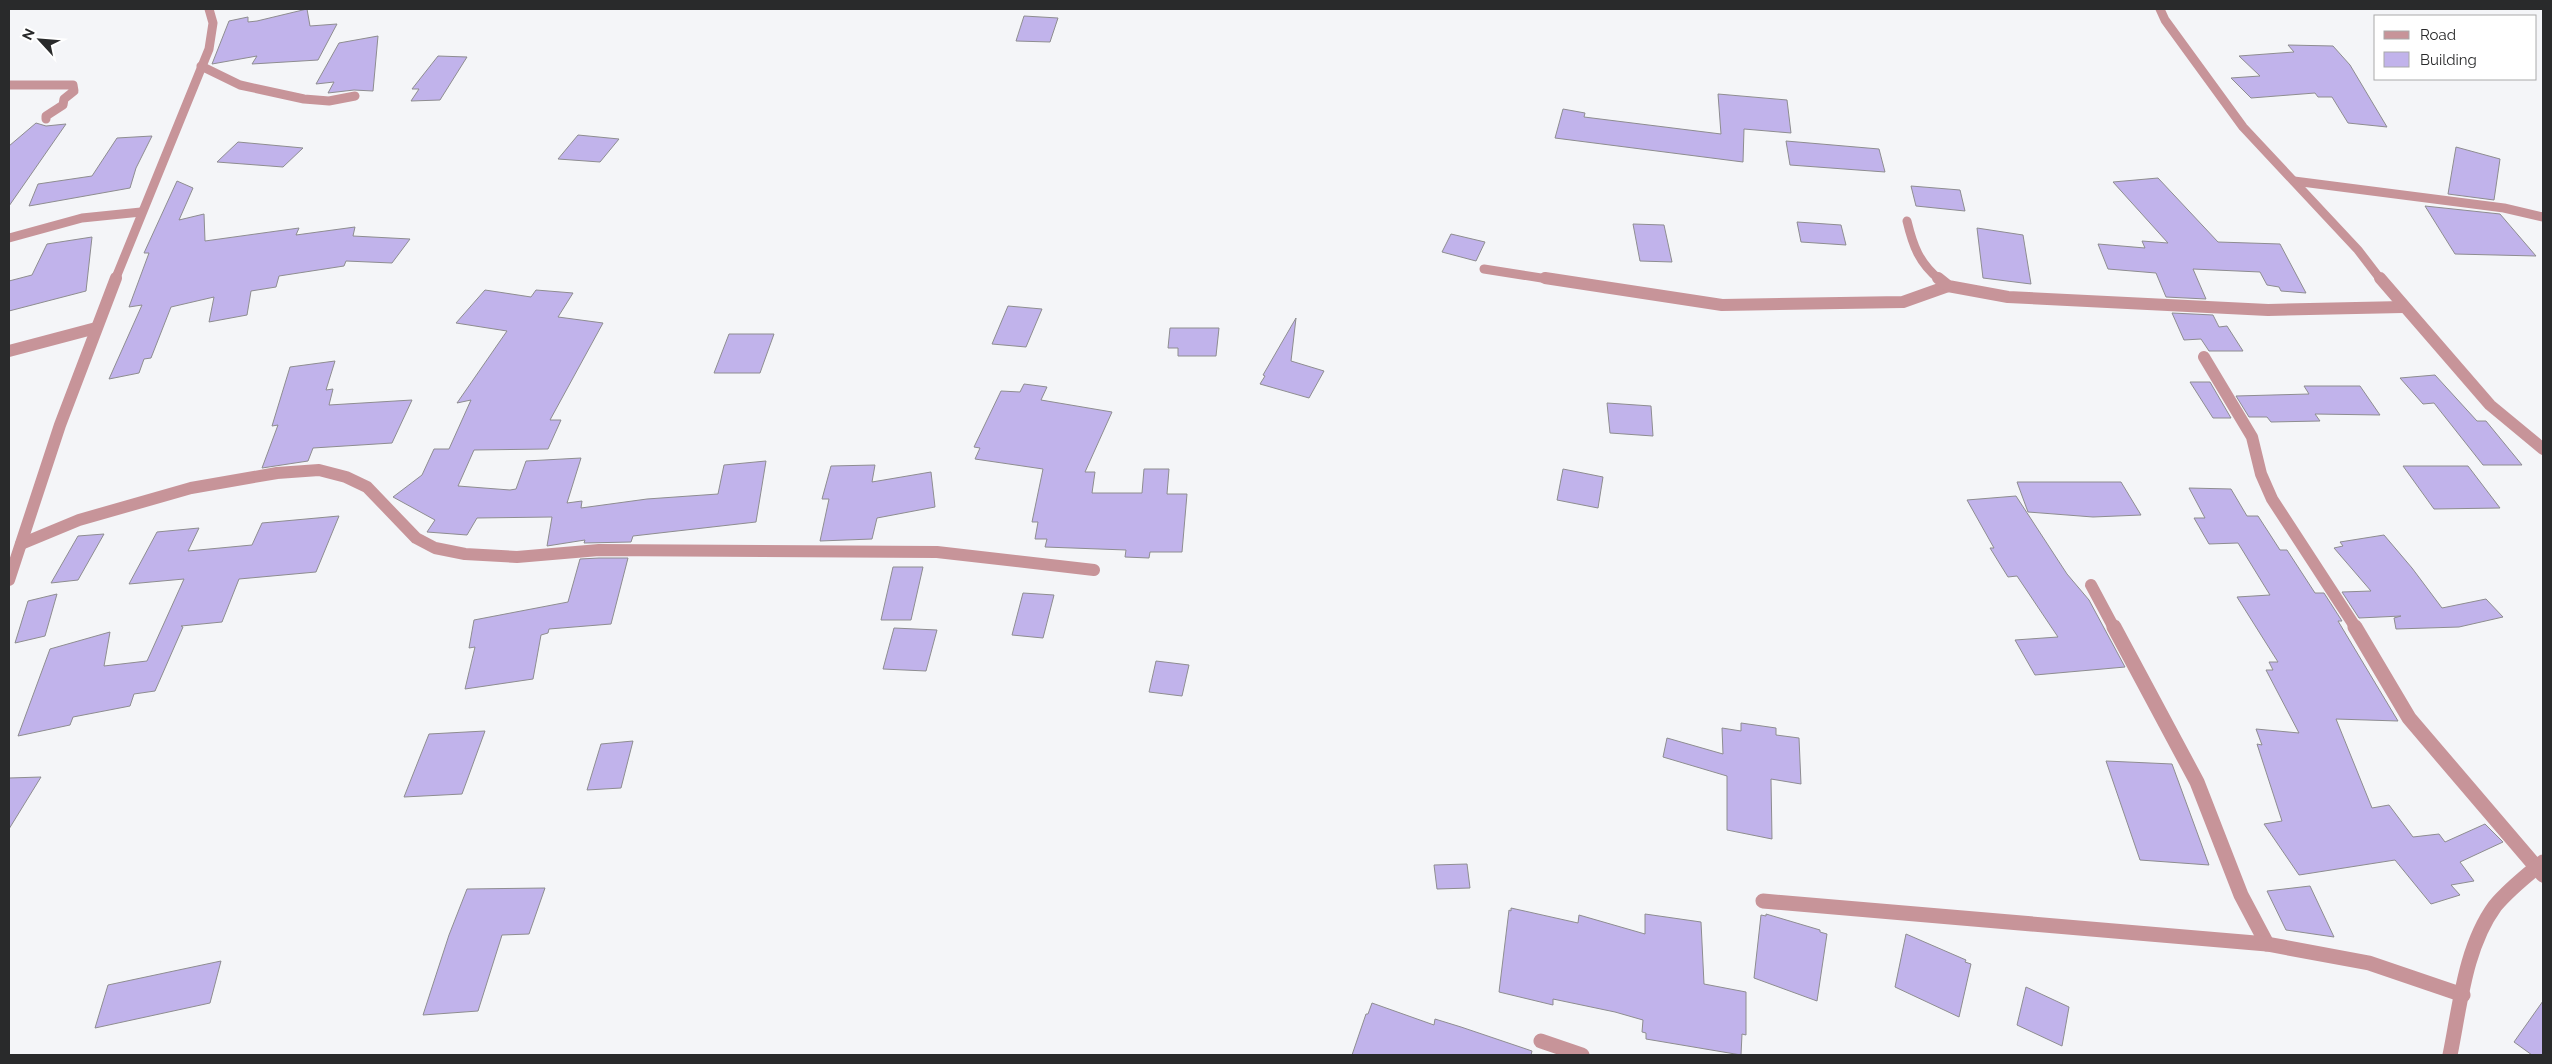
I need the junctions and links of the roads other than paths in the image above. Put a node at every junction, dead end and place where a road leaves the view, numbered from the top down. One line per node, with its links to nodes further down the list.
1 (210, 9): 3 (street)
2 (2160, 9): 7 (street)
3 (202, 66): 5 (street); 8 (street)
4 (9, 86): 6 (street)
5 (355, 96)
6 (46, 119)
7 (2294, 181): 9 (street); 14 (street)
8 (140, 212): 11 (street); 15 (street)
9 (2543, 217)
10 (1907, 221): 13 (street)
11 (9, 238)
12 (1484, 269): 13 (street)
13 (1948, 286): 14 (street)
14 (2403, 307): 18 (street)
15 (96, 328): 16 (street); 19 (street)
16 (9, 351)
17 (2204, 357): 23 (street)
18 (2543, 449)
19 (21, 544): 20 (street); 21 (street)
20 (1094, 570)
21 (9, 580)
22 (2091, 585): 25 (street)
23 (2541, 868): 26 (street)
24 (1763, 901): 25 (street)
25 (2266, 944): 26 (street)
26 (2463, 995): 29 (street)
27 (1541, 1041): 28 (street)
28 (1582, 1055)
29 (2450, 1055)

